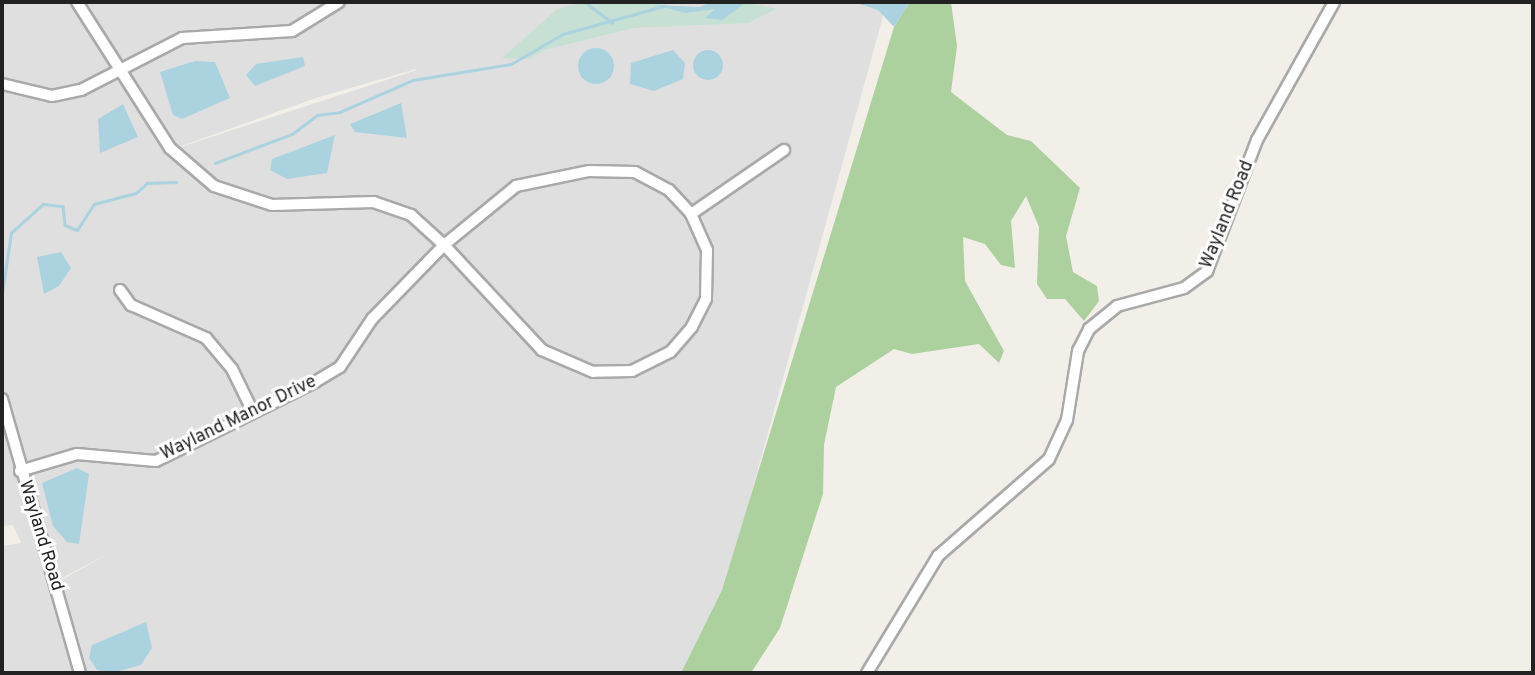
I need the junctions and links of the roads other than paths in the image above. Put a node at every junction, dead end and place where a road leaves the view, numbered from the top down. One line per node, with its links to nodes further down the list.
1 (77, 2): 4 (street)
2 (339, 2): 4 (street)
3 (1334, 2): 14 (street, Wayland Road)
4 (123, 68): 5 (street); 8 (street)
5 (2, 83)
6 (784, 150): 7 (street)
7 (691, 214): 8 (street); 8 (street)
8 (443, 245): 11 (street, Wayland Manor Drive)
9 (120, 290): 11 (street)
10 (2, 399): 12 (street, Wayland Road)
11 (253, 412): 12 (street, Wayland Manor Drive)
12 (20, 471): 13 (street, Wayland Road)
13 (80, 673)
14 (867, 673)

